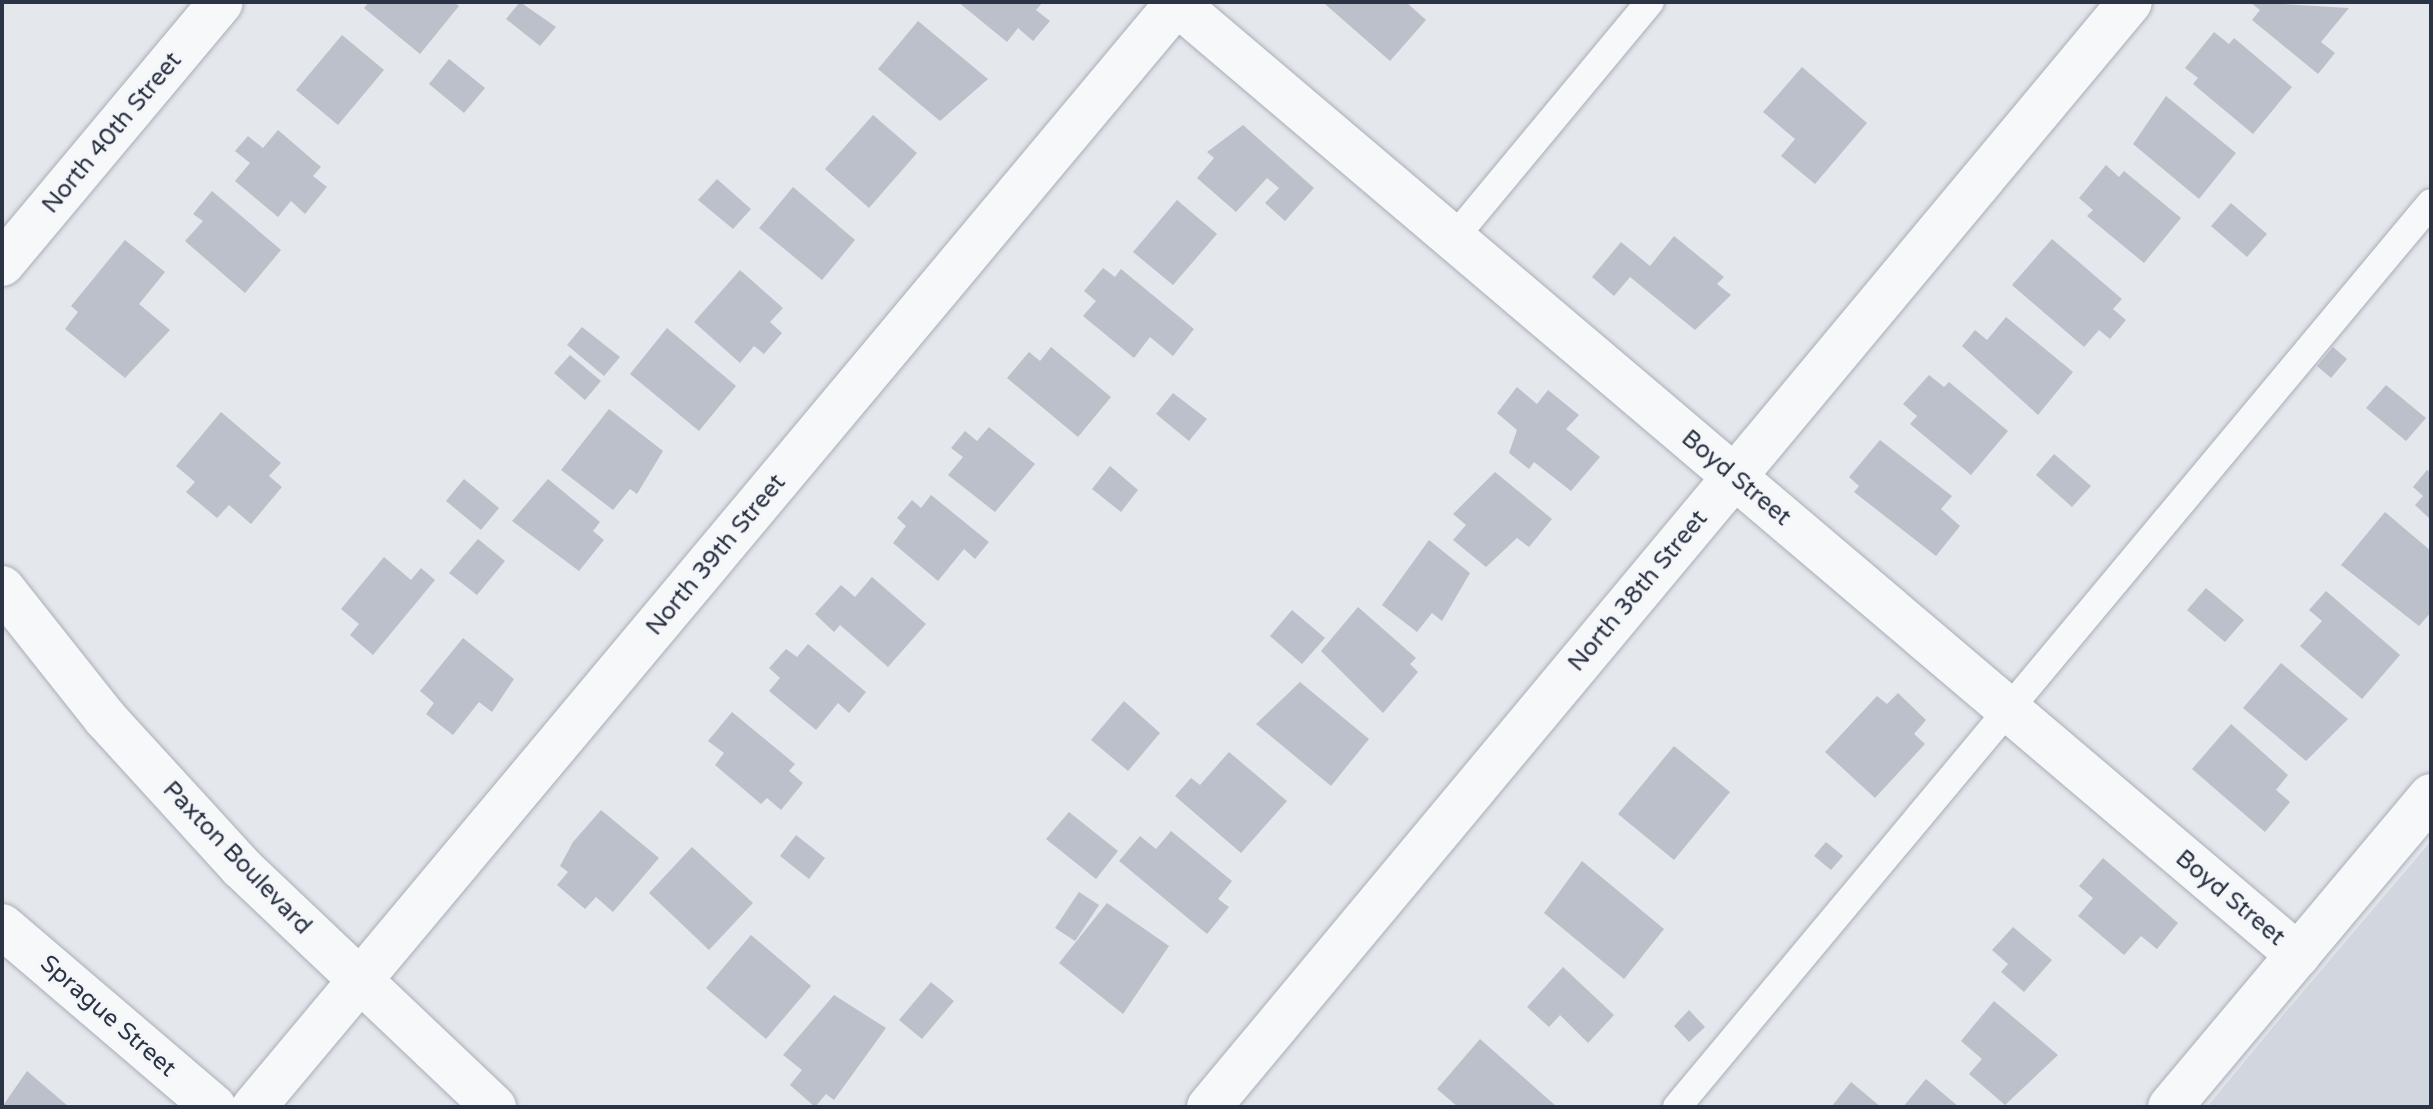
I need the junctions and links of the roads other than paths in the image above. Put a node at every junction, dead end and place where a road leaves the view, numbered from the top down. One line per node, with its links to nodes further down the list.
1 (221, 2): 7 (street, North 40th Street)
2 (1176, 2): 6 (street, Boyd Street); 14 (street, North 39th Street)
3 (1650, 2): 6 (lane)
4 (2130, 2): 8 (street, North 38th Street)
5 (2431, 203): 10 (lane)
6 (1453, 239): 8 (street, Boyd Street)
7 (2, 264)
8 (1734, 476): 10 (street, Boyd Street); 18 (street, North 38th Street)
9 (2, 588): 14 (street, Paxton Boulevard)
10 (2006, 708): 13 (street, Boyd Street); 19 (lane)
11 (2431, 796): 13 (street)
12 (2, 926): 15 (street, Sprague Street)
13 (2298, 955): 20 (street)
14 (359, 983): 16 (street, North 39th Street); 17 (street, Paxton Boulevard)
15 (214, 1107)
16 (254, 1107)
17 (494, 1107)
18 (1209, 1107)
19 (1677, 1107)
20 (2170, 1107)

